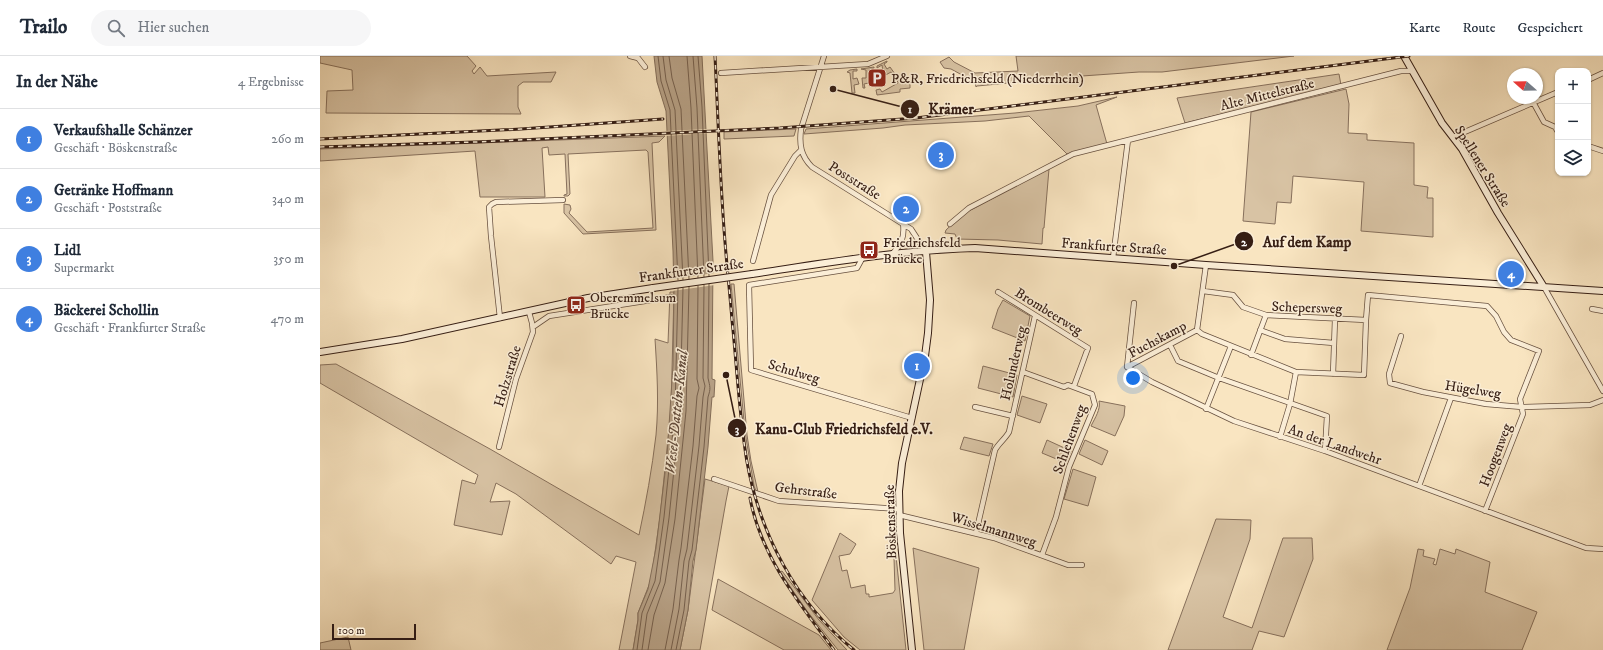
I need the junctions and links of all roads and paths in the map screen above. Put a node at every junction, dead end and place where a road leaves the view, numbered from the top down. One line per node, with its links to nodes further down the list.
1 (630, 56): 6 (street)
2 (824, 56): 5 (street)
3 (886, 56): 5 (street)
4 (1404, 56): 7 (main road, Spellener Straße)
5 (821, 67): 8 (street); 19 (street)
6 (645, 68)
7 (1412, 71): 16 (main road, Spellener Straße); 17 (street, Alte Mittelstraße)
8 (721, 73)
9 (1603, 73): 10 (street)
10 (1591, 79)
11 (1555, 93): 12 (street)
12 (1543, 98)
13 (1528, 104): 16 (street)
14 (1534, 104): 15 (street)
15 (1555, 126)
16 (1453, 137): 31 (main road, Spellener Straße)
17 (1128, 140): 23 (street, Alte Mittelstraße); 27 (street)
18 (1591, 147): 20 (street)
19 (801, 150): 22 (street, Poststraße); 28 (street)
20 (1603, 151)
21 (563, 200): 42 (street)
22 (903, 223): 24 (street, Poststraße); 25 (street)
23 (950, 224)
24 (926, 252): 25 (main road, Frankfurter Straße); 27 (main road, Frankfurter Straße); 69 (main road, Böskenstraße)
25 (891, 255): 26 (main road, Frankfurter Straße)
26 (864, 257): 30 (street, Frankfurter Straße); 39 (main road, Frankfurter Straße, bridge)
27 (1113, 258): 29 (main road, Frankfurter Straße)
28 (753, 261)
29 (1206, 265): 31 (main road, Frankfurter Straße); 32 (street)
30 (749, 285): 69 (street, Schulweg)
31 (1544, 287): 33 (main road, Frankfurter Straße); 61 (street)
32 (1202, 291): 40 (street); 46 (street)
33 (1603, 291)
34 (998, 292): 41 (street, Brombeerweg)
35 (671, 297): 45 (street, Frankfurter Straße)
36 (1134, 302): 55 (street)
37 (1592, 309): 38 (street)
38 (1603, 310)
39 (529, 312): 42 (main road, Frankfurter Straße); 45 (street)
40 (1266, 315): 43 (street, Schepersweg); 47 (street, Schepersweg)
41 (1035, 316): 52 (street, Brombeerweg); 56 (street, Holunderweg)
42 (500, 318): 53 (main road, Frankfurter Straße)
43 (1335, 319): 44 (street, Schepersweg); 49 (street)
44 (1366, 320): 58 (street); 66 (street, Hoogenweg)
45 (533, 327): 71 (street, Holzstraße)
46 (1197, 330): 50 (street, Fuchskamp); 51 (street)
47 (1260, 330): 49 (street); 54 (street, Schepersweg)
48 (1401, 336): 62 (street, Hügelweg)
49 (1334, 343): 58 (street)
50 (1170, 345): 55 (street, Fuchskamp); 59 (street)
51 (1231, 346): 54 (street); 59 (street)
52 (1088, 348): 60 (street, Schlehenweg)
53 (320, 352)
54 (1251, 355): 57 (street)
55 (1127, 367): 67 (street, An der Landwehr)
56 (1023, 372): 60 (street, Schlehenweg); 68 (street, Holunderweg)
57 (1296, 372): 58 (street); 64 (street)
58 (1333, 374)
59 (1218, 378): 64 (street); 67 (street)
60 (1074, 386): 79 (street, Schlehenweg)
61 (1603, 392)
62 (1452, 398): 66 (street, Hügelweg); 74 (street)
63 (1603, 400): 66 (street, Hügelweg)
64 (1290, 404): 70 (street); 72 (street)
65 (975, 406): 68 (street, Holunderweg)
66 (1522, 407): 75 (street, Hoogenweg)
67 (1206, 409): 70 (street, An der Landwehr)
68 (1013, 416): 77 (street, Holunderweg)
69 (912, 418): 76 (main road, Böskenstraße)
70 (1280, 437): 72 (street, An der Landwehr)
71 (499, 447)
72 (1325, 451): 74 (street, An der Landwehr)
73 (714, 479): 76 (street, Gehrstraße)
74 (1419, 486): 75 (street, An der Landwehr)
75 (1486, 511): 78 (street, An der Landwehr)
76 (899, 512): 77 (street, Wisselmannweg); 81 (main road, Böskenstraße)
77 (976, 533): 79 (street, Wisselmannweg)
78 (1603, 549)
79 (1042, 555): 80 (street, Wisselmannweg)
80 (1082, 565)
81 (912, 650)

